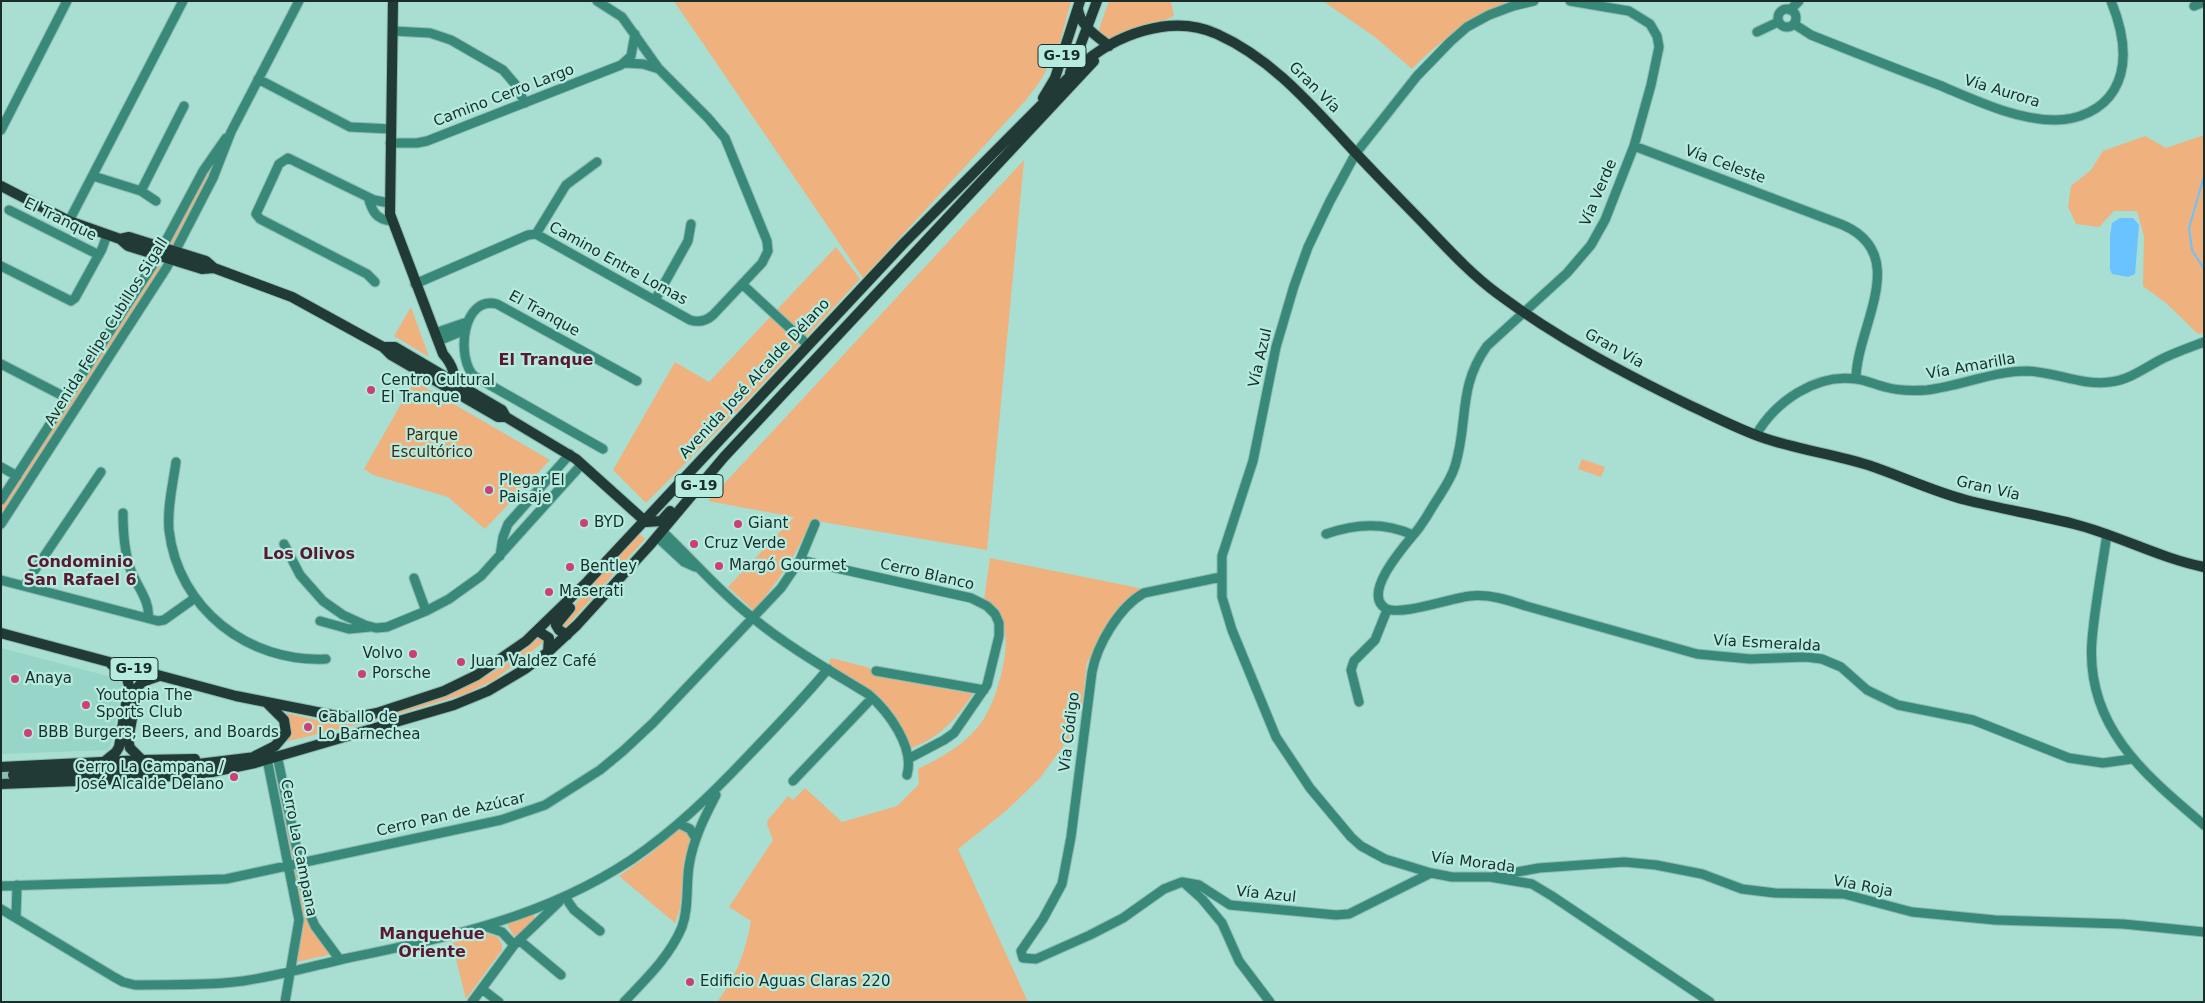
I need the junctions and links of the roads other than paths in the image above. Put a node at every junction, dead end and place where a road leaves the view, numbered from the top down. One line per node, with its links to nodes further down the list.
1 (68, 1): 30 (street)
2 (183, 1): 37 (street)
3 (299, 1): 25 (street)
4 (393, 1): 18 (main road)
5 (597, 1): 20 (street, Camino Entre Lomas)
6 (1097, 1): 17 (main road, G-19)
7 (1534, 1): 35 (street)
8 (1570, 1): 34 (street)
9 (1799, 1): 14 (street)
10 (2111, 1): 16 (street, Vía Aurora)
11 (2204, 2): 13 (street)
12 (1079, 5): 17 (main road); 28 (main road, G-19)
13 (2194, 6)
14 (1790, 10): 15 (street); 16 (street)
15 (1778, 22): 16 (street); 19 (street)
16 (1794, 24)
17 (1088, 28): 21 (main road); 24 (main road, G-19)
18 (393, 31): 26 (street); 31 (main road)
19 (1758, 32)
20 (636, 34): 22 (street); 23 (street, Camino Entre Lomas)
21 (1106, 48): 24 (main road, Gran Vía); 29 (main road, Gran Vía); 35 (main road, Gran Vía)
22 (625, 63): 23 (street, Camino Cerro Largo); 26 (street, Camino Cerro Largo)
23 (659, 69): 55 (street, Camino Entre Lomas)
24 (1068, 78): 28 (main road, Gran Vía); 29 (main road, G-19)
25 (258, 79): 31 (street); 32 (street)
26 (526, 103): 33 (street, Camino Cerro Largo)
27 (184, 106): 39 (street)
28 (1038, 107): 63 (main road, Avenida José Alcalde Délano / G-19)
29 (1050, 108): 78 (main road, Avenida José Alcalde Délano / G-19)
30 (1, 130)
31 (391, 130): 33 (main road)
32 (231, 132): 49 (street, Avenida Felipe Cubillos Sigall); 51 (street, Avenida Felipe Cubillos Sigall)
33 (390, 143): 42 (main road)
34 (1634, 146): 58 (street, Vía Verde); 67 (street, Vía Celeste)
35 (1356, 153): 58 (main road, Gran Vía); 95 (street, Vía Azul)
36 (597, 162): 47 (street)
37 (92, 176): 39 (street); 44 (street)
38 (1, 186): 44 (main road)
39 (141, 191): 41 (street)
40 (368, 197): 42 (street); 45 (street); 53 (street)
41 (156, 201)
42 (389, 203): 45 (main road)
43 (9, 210): 50 (street, El Tranque)
44 (69, 221): 48 (main road)
45 (392, 221): 54 (main road)
46 (691, 224): 56 (street)
47 (536, 234): 54 (street, Camino Entre Lomas); 56 (street, Camino Entre Lomas)
48 (108, 235): 49 (main road); 50 (street, El Tranque)
49 (161, 251): 51 (main road); 57 (street, Avenida Felipe Cubillos Sigall)
50 (99, 255): 52 (street, El Tranque)
51 (174, 255): 60 (street, Avenida Felipe Cubillos Sigall); 64 (main road)
52 (1, 266)
53 (375, 282)
54 (415, 284): 62 (main road)
55 (742, 284): 56 (street, Camino Entre Lomas); 63 (street)
56 (655, 300)
57 (128, 303): 60 (street); 70 (street, Avenida Felipe Cubillos Sigall)
58 (1524, 312): 71 (main road, Gran Vía); 90 (street)
59 (466, 326): 62 (street, El Tranque); 68 (street, El Tranque); 72 (street)
60 (123, 335): 85 (street, Avenida Felipe Cubillos Sigall)
61 (2204, 342): 67 (street, Vía Amarilla)
62 (439, 345): 66 (main road); 69 (main road)
63 (808, 346): 84 (main road, Avenida José Alcalde Délano / G-19)
64 (383, 347): 66 (main road); 69 (main road)
65 (1, 364): 70 (street, Avenida Felipe Cubillos Sigall)
66 (426, 366): 69 (main road)
67 (1856, 379): 71 (street, Vía Amarilla)
68 (637, 381)
69 (450, 384): 73 (main road)
70 (67, 398): 79 (street, Avenida Felipe Cubillos Sigall)
71 (1756, 435): 89 (main road, Gran Vía)
72 (603, 448)
73 (570, 454): 75 (main road); 80 (street)
74 (176, 462): 100 (street)
75 (582, 464): 81 (street); 84 (main road)
76 (1, 467): 79 (street)
77 (101, 472): 99 (street)
78 (709, 474): 84 (main road); 87 (main road, Avenida José Alcalde Délano / G-19)
79 (17, 476): 82 (street, Avenida Felipe Cubillos Sigall)
80 (543, 485): 81 (street); 92 (street)
81 (555, 495): 92 (street)
82 (1, 500)
83 (122, 513): 103 (street)
84 (643, 520): 98 (main road, Avenida José Alcalde Délano / G-19)
85 (1, 524)
86 (815, 524): 93 (street, Cerro Pan de Azúcar)
87 (660, 534): 104 (street); 109 (main road, Avenida José Alcalde Délano / G-19)
88 (1326, 534): 90 (street)
89 (2107, 534): 94 (main road, Gran Vía); 124 (street)
90 (1413, 535): 101 (street)
91 (284, 544): 106 (street)
92 (500, 556): 102 (street)
93 (800, 560): 104 (street, Cerro Pan de Azúcar); 116 (street, Cerro Blanco)
94 (2204, 567)
95 (1221, 577): 139 (street, Vía Morada); 141 (street, Vía Código)
96 (414, 578): 102 (street)
97 (2, 579): 99 (street)
98 (587, 582): 107 (main road, Avenida José Alcalde Délano / G-19); 109 (main road)
99 (24, 586): 103 (street)
100 (195, 598): 103 (street); 111 (street)
101 (1387, 610): 118 (street); 124 (street, Vía Esmeralda)
102 (426, 611): 106 (street)
103 (148, 618)
104 (752, 618): 113 (street); 137 (street, Cerro Pan de Azúcar)
105 (320, 621): 106 (street)
106 (370, 627)
107 (538, 631): 110 (main road); 119 (main road, Avenida José Alcalde Délano / G-19)
108 (1, 633): 112 (main road, Avenida José Alcalde Délano / G-19)
109 (567, 635): 110 (main road, Avenida José Alcalde Délano / G-19)
110 (548, 652): 120 (main road, Avenida José Alcalde Délano / G-19)
111 (326, 659)
112 (108, 662): 115 (main road, Avenida José Alcalde Délano / G-19); 126 (main road)
113 (828, 670): 117 (street); 133 (street)
114 (876, 671): 116 (street)
115 (160, 676): 119 (main road, Avenida José Alcalde Délano / G-19); 125 (main road)
116 (984, 690): 123 (street, Cerro Blanco)
117 (872, 698): 123 (street); 131 (street)
118 (1359, 702)
119 (267, 704): 121 (main road)
120 (277, 755): 121 (main road, Avenida José Alcalde Délano); 122 (main road, Avenida José Alcalde Délano / G-19); 137 (street, Cerro La Campana)
121 (255, 756): 127 (main road, Avenida José Alcalde Délano)
122 (267, 759): 132 (main road, Avenida José Alcalde Délano / G-19); 138 (street, Cerro La Campana)
123 (908, 759): 130 (street)
124 (2132, 759): 135 (street)
125 (142, 760): 126 (main road); 127 (main road)
126 (105, 761): 128 (main road)
127 (225, 761): 129 (main road, Avenida José Alcalde Délano)
128 (1, 767)
129 (13, 775)
130 (907, 775)
131 (793, 781)
132 (1, 784)
133 (719, 788): 134 (street); 136 (street)
134 (680, 824): 136 (street); 144 (street)
135 (2204, 825)
136 (696, 839): 162 (street)
137 (300, 863): 138 (street, Cerro Pan de Azúcar); 155 (street, Cerro La Campana)
138 (288, 866): 142 (street, Cerro Pan de Azúcar); 156 (street, Cerro La Campana)
139 (1431, 873): 140 (street, Vía Morada); 141 (street, Vía Azul)
140 (1490, 877): 153 (street, Vía Roja); 164 (street, Vía Morada)
141 (1182, 882): 163 (street)
142 (17, 885): 143 (street, Cerro Pan de Azúcar); 147 (street)
143 (1, 886)
144 (565, 897): 146 (street); 148 (street); 151 (street)
145 (1, 909): 147 (street)
146 (534, 909): 148 (street); 149 (street)
147 (16, 918): 156 (street)
148 (540, 919): 154 (street)
149 (506, 920): 150 (street); 152 (street)
150 (487, 927): 152 (street); 155 (street)
151 (600, 931)
152 (502, 932): 154 (street)
153 (2204, 932)
154 (517, 943): 157 (street); 158 (street)
155 (340, 960): 156 (street)
156 (291, 971): 159 (street, Cerro La Campana)
157 (561, 975)
158 (482, 989): 160 (street); 161 (street)
159 (285, 1002)
160 (472, 1002)
161 (499, 1002)
162 (624, 1002)
163 (1270, 1002)
164 (1710, 1002)

